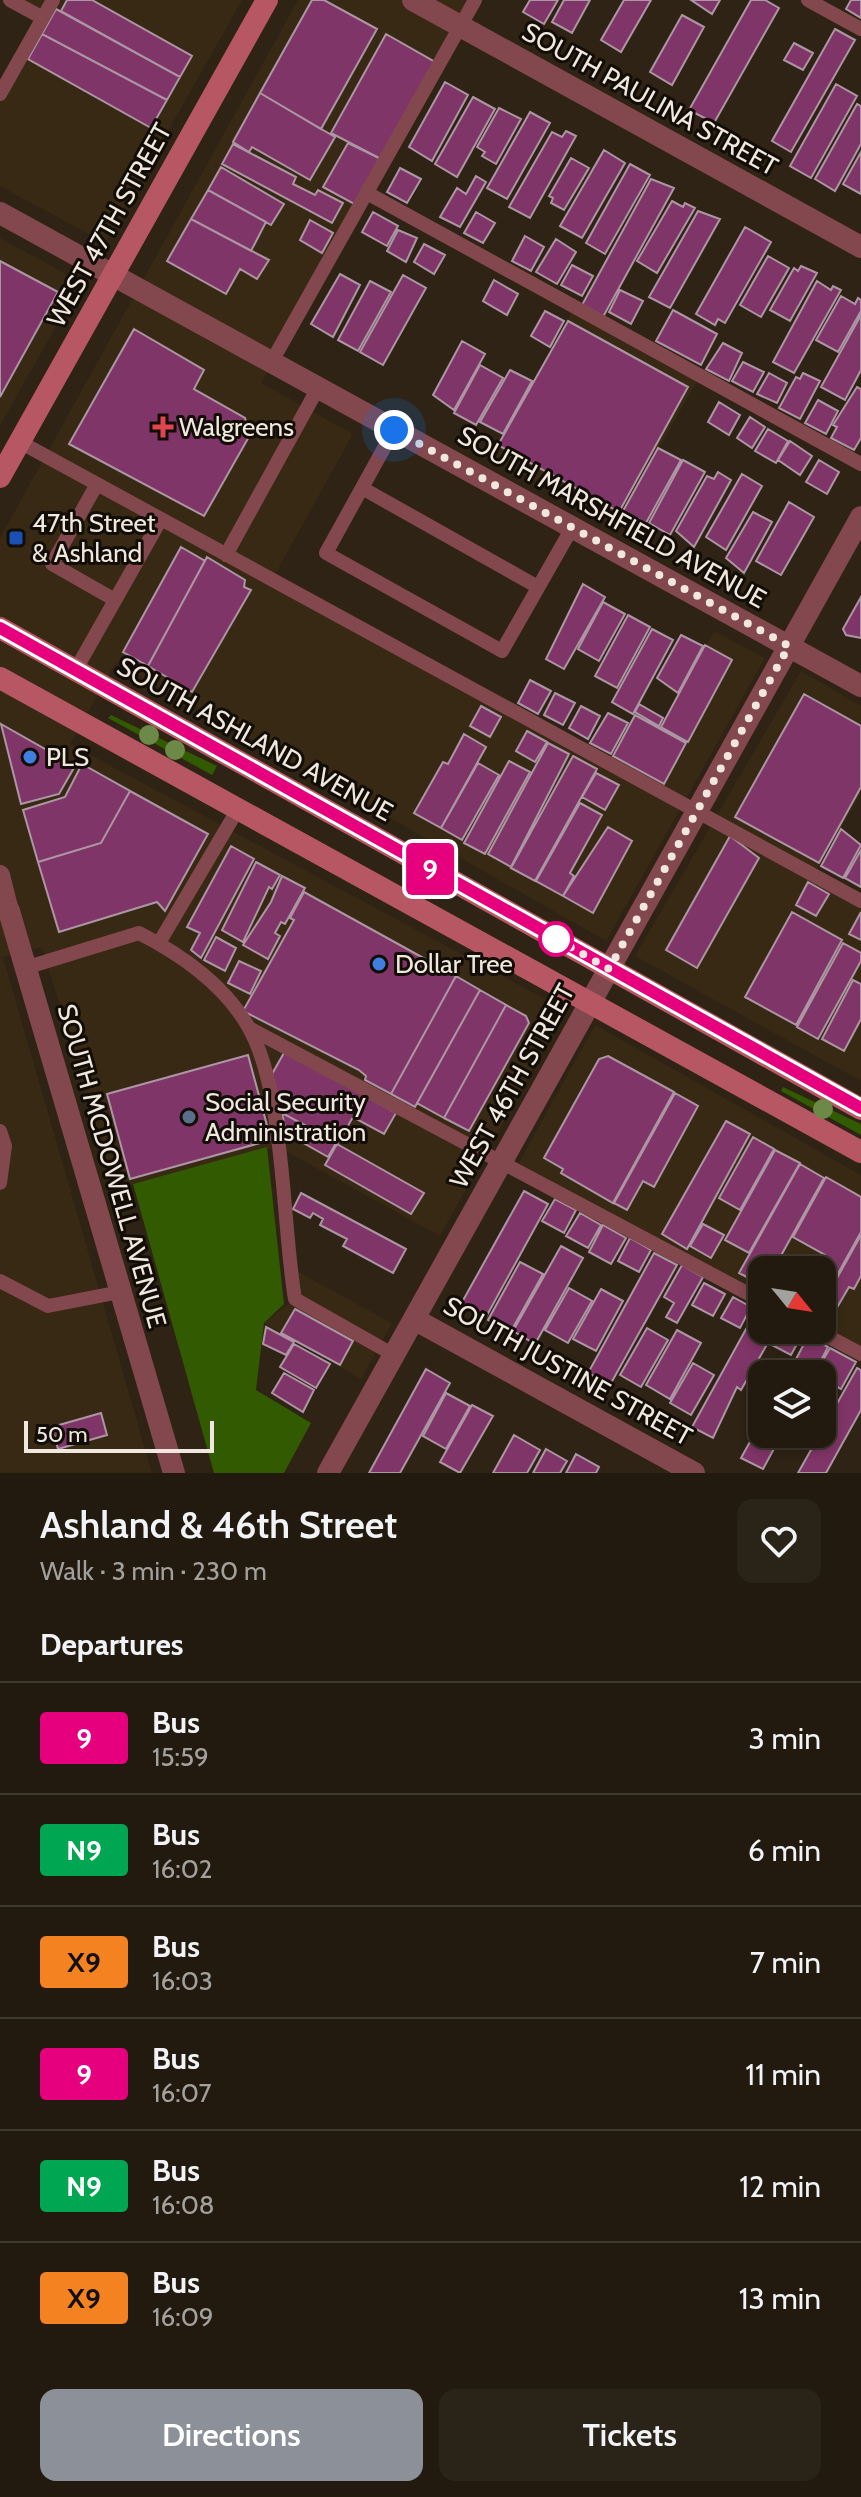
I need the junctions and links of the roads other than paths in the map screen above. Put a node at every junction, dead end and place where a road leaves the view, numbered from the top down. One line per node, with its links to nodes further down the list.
1 (10, 0): 7 (lane)
2 (53, 0): 7 (lane)
3 (267, 0): 14 (main road, WEST 47TH STREET)
4 (413, 0): 8 (street, SOUTH PAULINA STREET)
5 (475, 0): 8 (lane)
6 (808, 0): 9 (lane)
7 (43, 18): 10 (lane)
8 (460, 26): 11 (lane); 13 (street, SOUTH PAULINA STREET)
9 (861, 29)
10 (0, 94)
11 (367, 193): 15 (lane); 19 (lane)
12 (0, 213): 14 (street, SOUTH MARSHFIELD AVENUE)
13 (861, 247)
14 (112, 276): 15 (street, SOUTH MARSHFIELD AVENUE); 18 (main road, WEST 47TH STREET)
15 (271, 363): 16 (street, SOUTH MARSHFIELD AVENUE)
16 (318, 388): 17 (street, SOUTH MARSHFIELD AVENUE); 26 (lane)
17 (394, 430): 22 (lane); 25 (street, SOUTH MARSHFIELD AVENUE)
18 (20, 442): 20 (main road, WEST 47TH STREET); 21 (lane)
19 (861, 464)
20 (0, 477)
21 (97, 484): 24 (lane); 28 (lane)
22 (362, 488): 27 (lane); 27 (lane)
23 (861, 517): 30 (street, WEST 46TH STREET)
24 (161, 519): 26 (lane); 28 (lane)
25 (572, 528): 27 (lane); 30 (street, SOUTH MARSHFIELD AVENUE)
26 (226, 555): 35 (lane)
27 (538, 587)
28 (115, 600): 31 (lane)
29 (0, 628): 31 (main road, SOUTH ASHLAND AVENUE)
30 (789, 646): 33 (street, SOUTH MARSHFIELD AVENUE); 35 (street, WEST 46TH STREET)
31 (75, 671): 41 (main road, SOUTH ASHLAND AVENUE)
32 (0, 678): 34 (main road)
33 (861, 686)
34 (238, 809): 39 (lane); 42 (main road)
35 (697, 811): 37 (lane); 41 (street, WEST 46TH STREET)
36 (0, 875): 38 (street, SOUTH MCDOWELL AVENUE)
37 (861, 901)
38 (5, 912): 40 (street, SOUTH MCDOWELL AVENUE)
39 (159, 943): 40 (lane); 43 (lane)
40 (25, 968): 50 (street, SOUTH MCDOWELL AVENUE)
41 (609, 969): 42 (street, WEST 46TH STREET); 44 (main road, SOUTH ASHLAND AVENUE)
42 (590, 1002): 46 (main road); 47 (street, WEST 46TH STREET)
43 (249, 1028): 47 (lane); 55 (lane)
44 (861, 1109)
45 (0, 1131): 48 (lane)
46 (861, 1152)
47 (502, 1160): 51 (lane); 52 (street, WEST 46TH STREET)
48 (0, 1183)
49 (0, 1281): 50 (lane)
50 (120, 1292): 56 (street, SOUTH MCDOWELL AVENUE)
51 (748, 1293)
52 (414, 1319): 55 (street, WEST 46TH STREET); 58 (street, SOUTH JUSTINE STREET)
53 (836, 1341): 54 (lane)
54 (861, 1354)
55 (394, 1355): 57 (street, WEST 46TH STREET)
56 (174, 1473)
57 (328, 1473)
58 (694, 1473)

